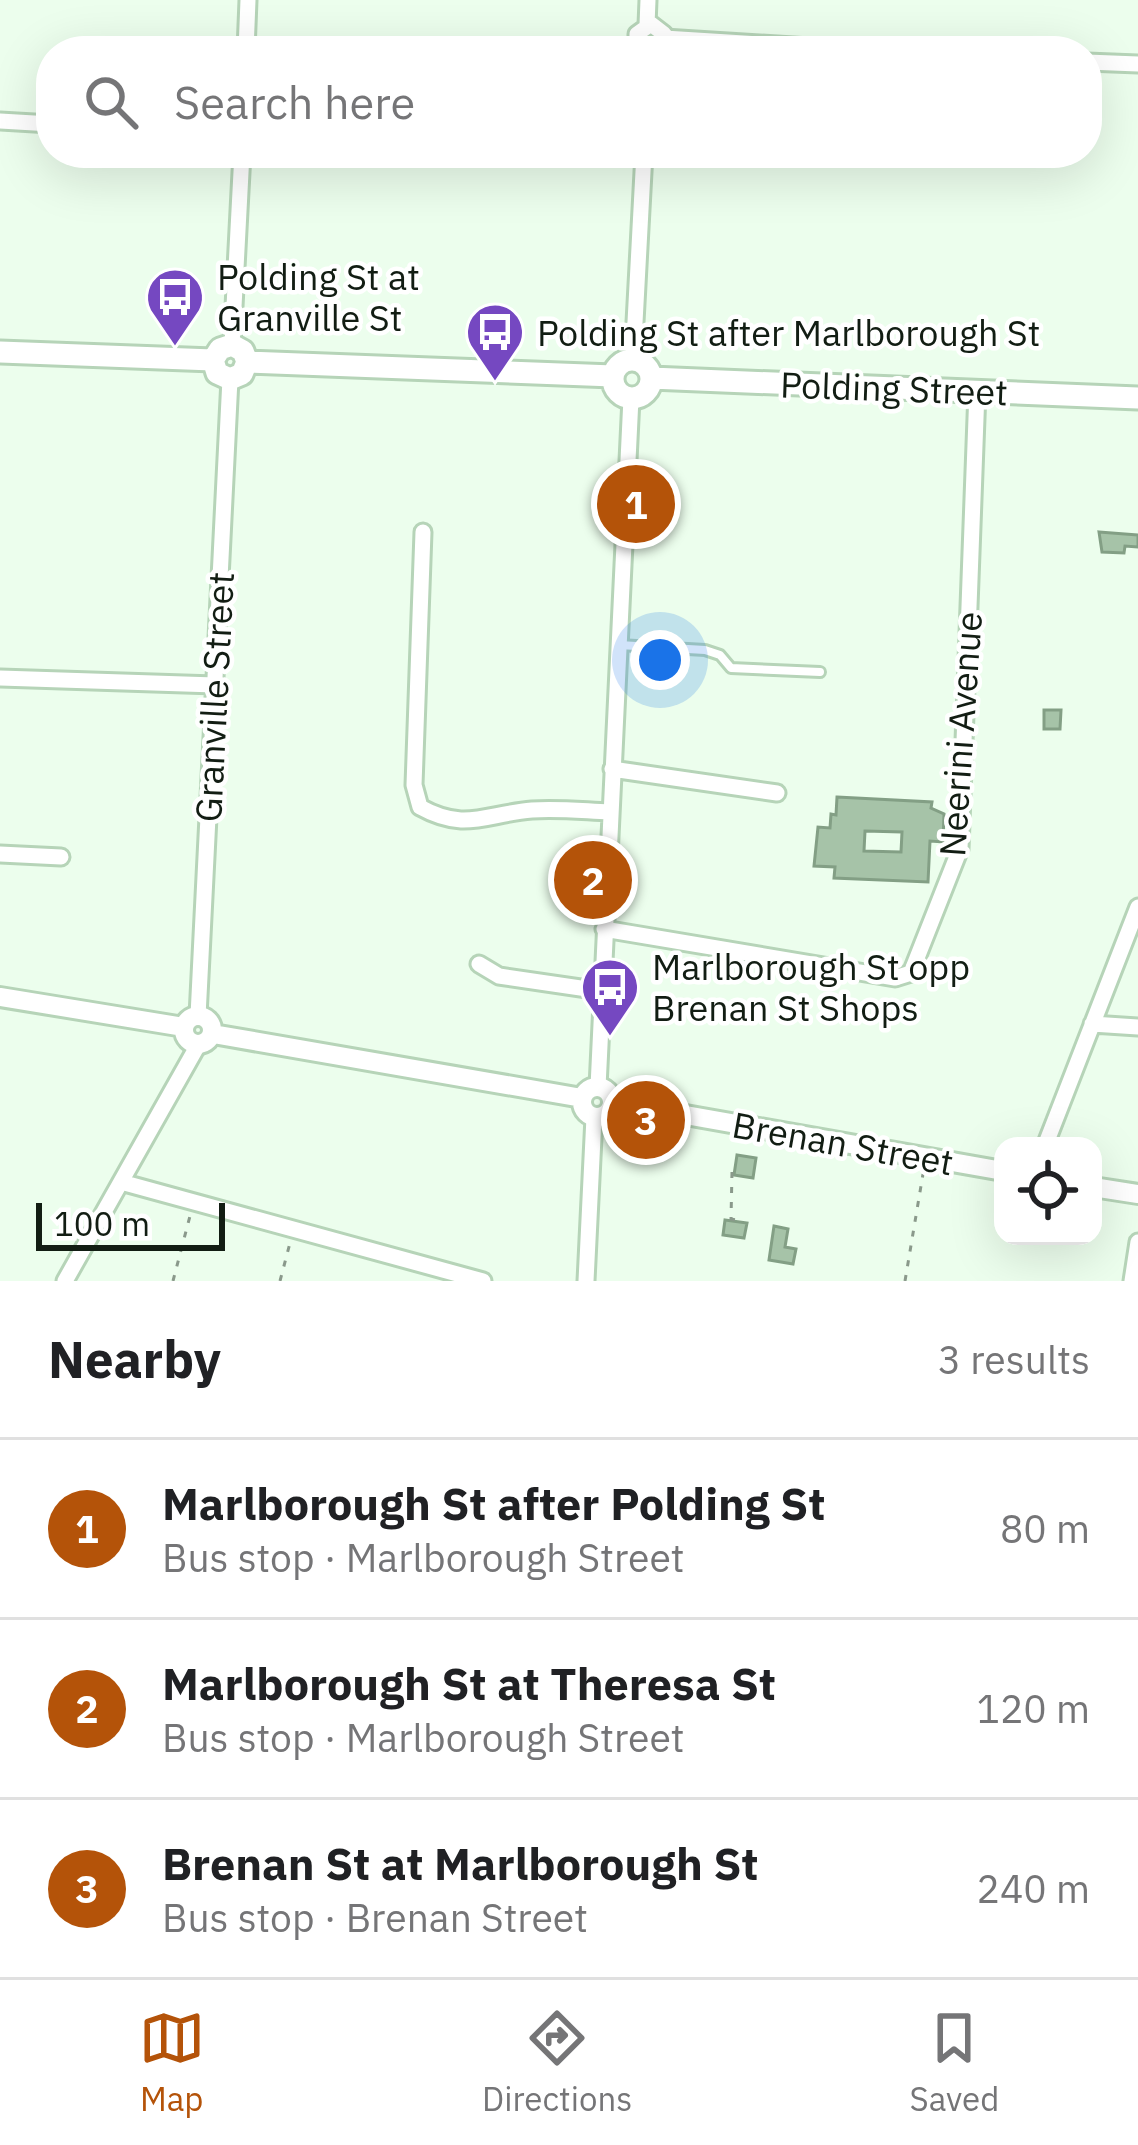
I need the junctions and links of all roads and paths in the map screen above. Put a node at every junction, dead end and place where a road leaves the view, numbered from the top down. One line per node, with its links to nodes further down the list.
1 (248, 0): 4 (street)
2 (648, 0): 3 (street)
3 (647, 25): 5 (street); 6 (street)
4 (247, 36)
5 (638, 36)
6 (659, 36)
7 (1102, 63): 8 (street)
8 (1138, 64)
9 (0, 122): 10 (street)
10 (36, 123)
11 (242, 168): 15 (street, Granville Street)
12 (643, 168): 14 (street)
13 (0, 352): 15 (main road)
14 (633, 360): 16 (main road); 17 (main road)
15 (236, 362): 16 (main road); 25 (street, Granville Street)
16 (614, 376): 19 (main road)
17 (651, 378): 18 (main road, Polding Street); 19 (main road)
18 (977, 391): 20 (main road, Polding Street); 32 (street, Neerini Avenue)
19 (631, 398): 22 (street)
20 (1138, 398)
21 (423, 532): 28 (street)
22 (617, 645): 23 (lane); 26 (street)
23 (820, 671)
24 (0, 678): 25 (street)
25 (215, 685): 36 (street, Granville Street)
26 (612, 770): 27 (street); 28 (street)
27 (777, 793)
28 (609, 812): 32 (street)
29 (0, 854): 30 (street)
30 (61, 857)
31 (1138, 907): 37 (street)
32 (604, 929): 34 (street)
33 (479, 964): 34 (street)
34 (601, 991): 40 (street)
35 (0, 997): 36 (street)
36 (191, 1021): 39 (street)
37 (1092, 1024): 38 (street); 42 (street)
38 (1138, 1027)
39 (205, 1039): 40 (street, Brenan Street); 46 (street)
40 (597, 1096): 41 (street); 43 (street, Brenan Street)
41 (594, 1117): 57 (street)
42 (1048, 1137)
43 (994, 1169)
44 (732, 1172): 50 (path)
45 (923, 1174): 58 (path)
46 (121, 1182): 49 (street); 53 (street)
47 (1102, 1188): 48 (street)
48 (1138, 1194)
49 (194, 1202): 51 (street); 54 (path)
50 (742, 1221)
51 (294, 1230): 55 (path); 56 (street)
52 (1138, 1242): 59 (street)
53 (65, 1281)
54 (173, 1281)
55 (280, 1281)
56 (483, 1281)
57 (586, 1281)
58 (905, 1281)
59 (1132, 1281)

